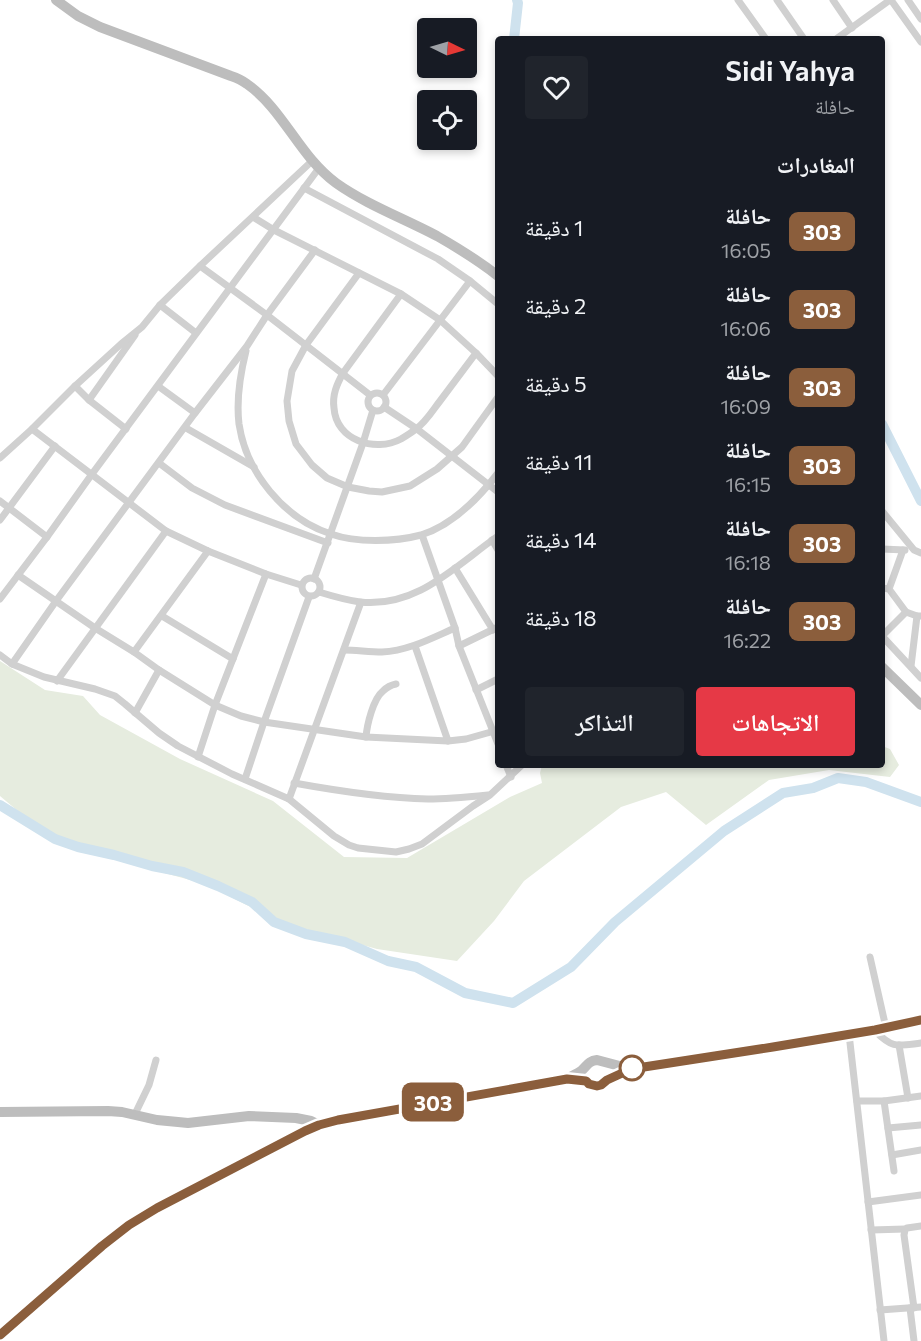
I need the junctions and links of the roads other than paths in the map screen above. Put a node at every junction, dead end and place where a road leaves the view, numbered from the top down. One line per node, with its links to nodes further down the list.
1 (56, 0): 13 (street)
2 (738, 0): 9 (street)
3 (777, 0): 10 (street)
4 (833, 0): 8 (street)
5 (891, 0): 8 (street); 12 (street)
6 (908, 0): 7 (street)
7 (921, 19)
8 (852, 28): 11 (street)
9 (763, 36)
10 (802, 36)
11 (840, 36)
12 (921, 42)
13 (316, 165): 14 (street); 15 (street); 20 (street)
14 (304, 188): 16 (street); 21 (street)
15 (253, 217): 16 (street); 18 (street)
16 (273, 230): 17 (street); 22 (street)
17 (315, 250): 19 (street); 26 (street)
18 (200, 266): 22 (street); 25 (street)
19 (358, 273): 23 (street); 30 (street)
20 (495, 274)
21 (470, 281): 24 (street); 27 (street)
22 (230, 288): 26 (street); 29 (street)
23 (401, 294): 27 (street); 33 (street)
24 (495, 302)
25 (160, 305): 28 (street); 29 (street)
26 (267, 315): 30 (street); 31 (street)
27 (440, 320): 32 (street); 37 (street)
28 (142, 327): 35 (street); 39 (street)
29 (196, 333): 36 (street)
30 (306, 345): 33 (street); 57 (street)
31 (248, 346): 43 (street); 53 (street)
32 (476, 353): 34 (street); 47 (street)
33 (343, 373): 38 (street); 48 (street)
34 (495, 373)
35 (75, 386): 39 (street); 45 (street)
36 (158, 386): 43 (street); 46 (street)
37 (383, 394): 38 (street); 41 (street)
38 (370, 395): 42 (street)
39 (89, 400): 46 (street)
40 (495, 401): 50 (street)
41 (384, 407): 42 (street); 47 (street)
42 (373, 410): 48 (street)
43 (195, 413): 44 (street)
44 (186, 428): 52 (street); 53 (street)
45 (32, 429): 49 (street); 51 (street)
46 (126, 429): 54 (street)
47 (417, 429): 48 (street); 50 (street)
48 (363, 443): 57 (street)
49 (55, 446): 54 (street); 61 (street)
50 (452, 457): 56 (street); 57 (street)
51 (0, 458)
52 (159, 463): 60 (street); 69 (street)
53 (254, 467): 65 (street)
54 (92, 474): 60 (street); 67 (street)
55 (495, 477): 56 (street)
56 (489, 485): 58 (street); 66 (street)
57 (348, 487): 65 (street)
58 (495, 490)
59 (0, 501): 61 (street)
60 (129, 504): 64 (street); 84 (street)
61 (9, 508): 63 (street); 67 (street)
62 (885, 515): 73 (street)
63 (0, 520)
64 (166, 531): 72 (street); 89 (street)
65 (331, 534): 66 (street); 69 (street)
66 (422, 535): 78 (street)
67 (47, 537): 76 (street)
68 (495, 538): 74 (street)
69 (328, 543): 77 (street)
70 (885, 549): 71 (street)
71 (903, 550): 73 (street); 80 (street)
72 (208, 551): 75 (street); 87 (street)
73 (917, 552)
74 (455, 568): 78 (street); 91 (street)
75 (266, 574): 79 (street); 99 (street)
76 (18, 575): 83 (street); 84 (street)
77 (315, 579): 79 (street); 81 (street)
78 (439, 580): 85 (street); 90 (street)
79 (302, 585): 82 (street)
80 (885, 588): 86 (street)
81 (319, 592): 82 (street); 85 (street)
82 (309, 597): 112 (street)
83 (0, 599)
84 (56, 601): 89 (street); 100 (street)
85 (361, 602): 96 (street)
86 (906, 612): 88 (street); 92 (street)
87 (162, 616): 97 (street); 99 (street)
88 (919, 616): 101 (street)
89 (95, 628): 97 (street); 106 (street)
90 (455, 628): 94 (street); 95 (street)
91 (495, 628): 95 (street)
92 (885, 633)
93 (885, 639): 101 (street)
94 (414, 646): 96 (street); 117 (street)
95 (459, 646): 108 (street)
96 (344, 650): 113 (street)
97 (134, 652): 103 (street)
98 (0, 655): 100 (street)
99 (232, 659): 109 (street)
100 (12, 664): 106 (street)
101 (911, 666): 104 (street)
102 (885, 669): 110 (street)
103 (159, 670): 109 (street); 111 (street)
104 (920, 675)
105 (495, 680): 108 (street)
106 (57, 681): 111 (street)
107 (396, 684): 116 (street)
108 (476, 690): 114 (street)
109 (215, 705): 112 (street); 118 (street)
110 (921, 705)
111 (135, 712): 118 (street)
112 (264, 722): 113 (street); 122 (street)
113 (314, 729): 116 (street); 123 (street)
114 (495, 729)
115 (495, 731): 117 (street)
116 (366, 737): 117 (street)
117 (448, 741)
118 (198, 757): 122 (street)
119 (507, 768): 121 (street)
120 (519, 768): 121 (street)
121 (511, 777): 124 (street)
122 (245, 779): 125 (street)
123 (294, 783): 124 (street); 125 (street)
124 (490, 795): 125 (street)
125 (289, 799)
126 (870, 957): 128 (street)
127 (921, 1020): 128 (street)
128 (881, 1029): 129 (street); 131 (street)
129 (849, 1034): 135 (street); 141 (street)
130 (921, 1042): 131 (street)
131 (899, 1045): 140 (street)
132 (156, 1060): 144 (street)
133 (602, 1061): 134 (street); 135 (street); 137 (street)
134 (583, 1069): 136 (street); 138 (street)
135 (631, 1069): 137 (street)
136 (567, 1079): 138 (street); 145 (street)
137 (607, 1080): 138 (street)
138 (586, 1081)
139 (921, 1096): 140 (street)
140 (908, 1098): 142 (street)
141 (857, 1101): 142 (street); 152 (street)
142 (884, 1101): 147 (street)
143 (0, 1112): 144 (street)
144 (135, 1114): 145 (street)
145 (319, 1125): 158 (street)
146 (921, 1125): 147 (street)
147 (888, 1128): 149 (street)
148 (921, 1150): 149 (street)
149 (891, 1155): 150 (street)
150 (894, 1171)
151 (921, 1195): 152 (street)
152 (868, 1202): 155 (street)
153 (921, 1226): 154 (street)
154 (905, 1229): 155 (street); 156 (street)
155 (871, 1230): 157 (street)
156 (915, 1307): 157 (street); 160 (street)
157 (880, 1310): 159 (street)
158 (0, 1335)
159 (884, 1341)
160 (914, 1341)

